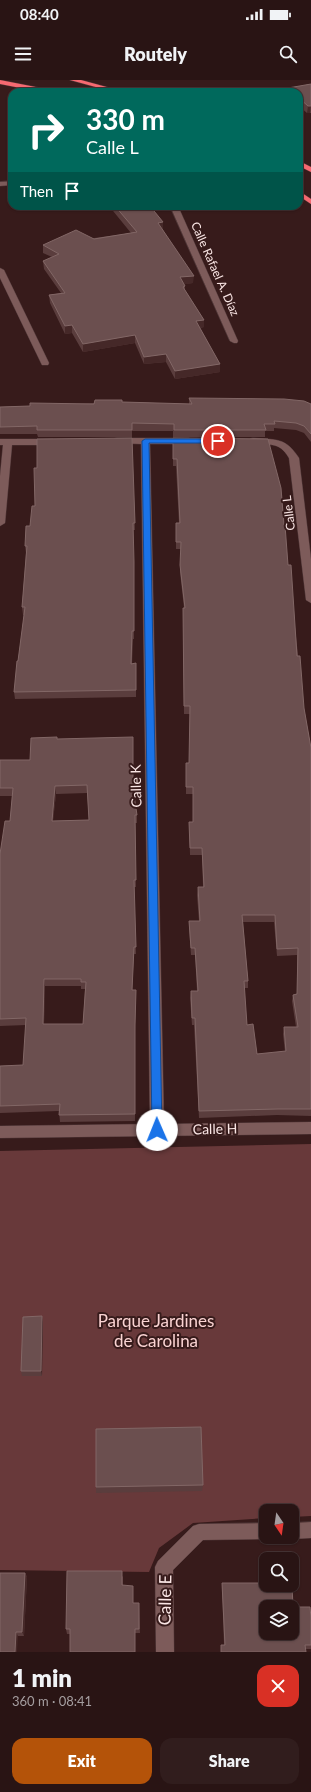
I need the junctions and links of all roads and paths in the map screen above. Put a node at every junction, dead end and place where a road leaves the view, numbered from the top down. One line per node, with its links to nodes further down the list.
1 (72, 80): 4 (highway)
2 (0, 82): 3 (highway)
3 (31, 88)
4 (105, 88)
5 (176, 210): 7 (street, Calle Rafael A. Díaz)
6 (0, 270): 8 (street)
7 (234, 341)
8 (45, 363)
9 (107, 441): 10 (street)
10 (145, 441): 11 (street); 19 (street, Calle K)
11 (200, 441)
12 (246, 441): 16 (street, Calle L)
13 (4, 442): 14 (street); 15 (street)
14 (61, 442)
15 (0, 524)
16 (307, 533): 17 (street, Calle L)
17 (311, 600)
18 (311, 1128): 19 (street, Calle H)
19 (157, 1130): 20 (street, Calle H)
20 (0, 1132)
21 (311, 1530): 23 (street)
22 (259, 1531): 24 (street, Calle E)
23 (299, 1531)
24 (165, 1652)

